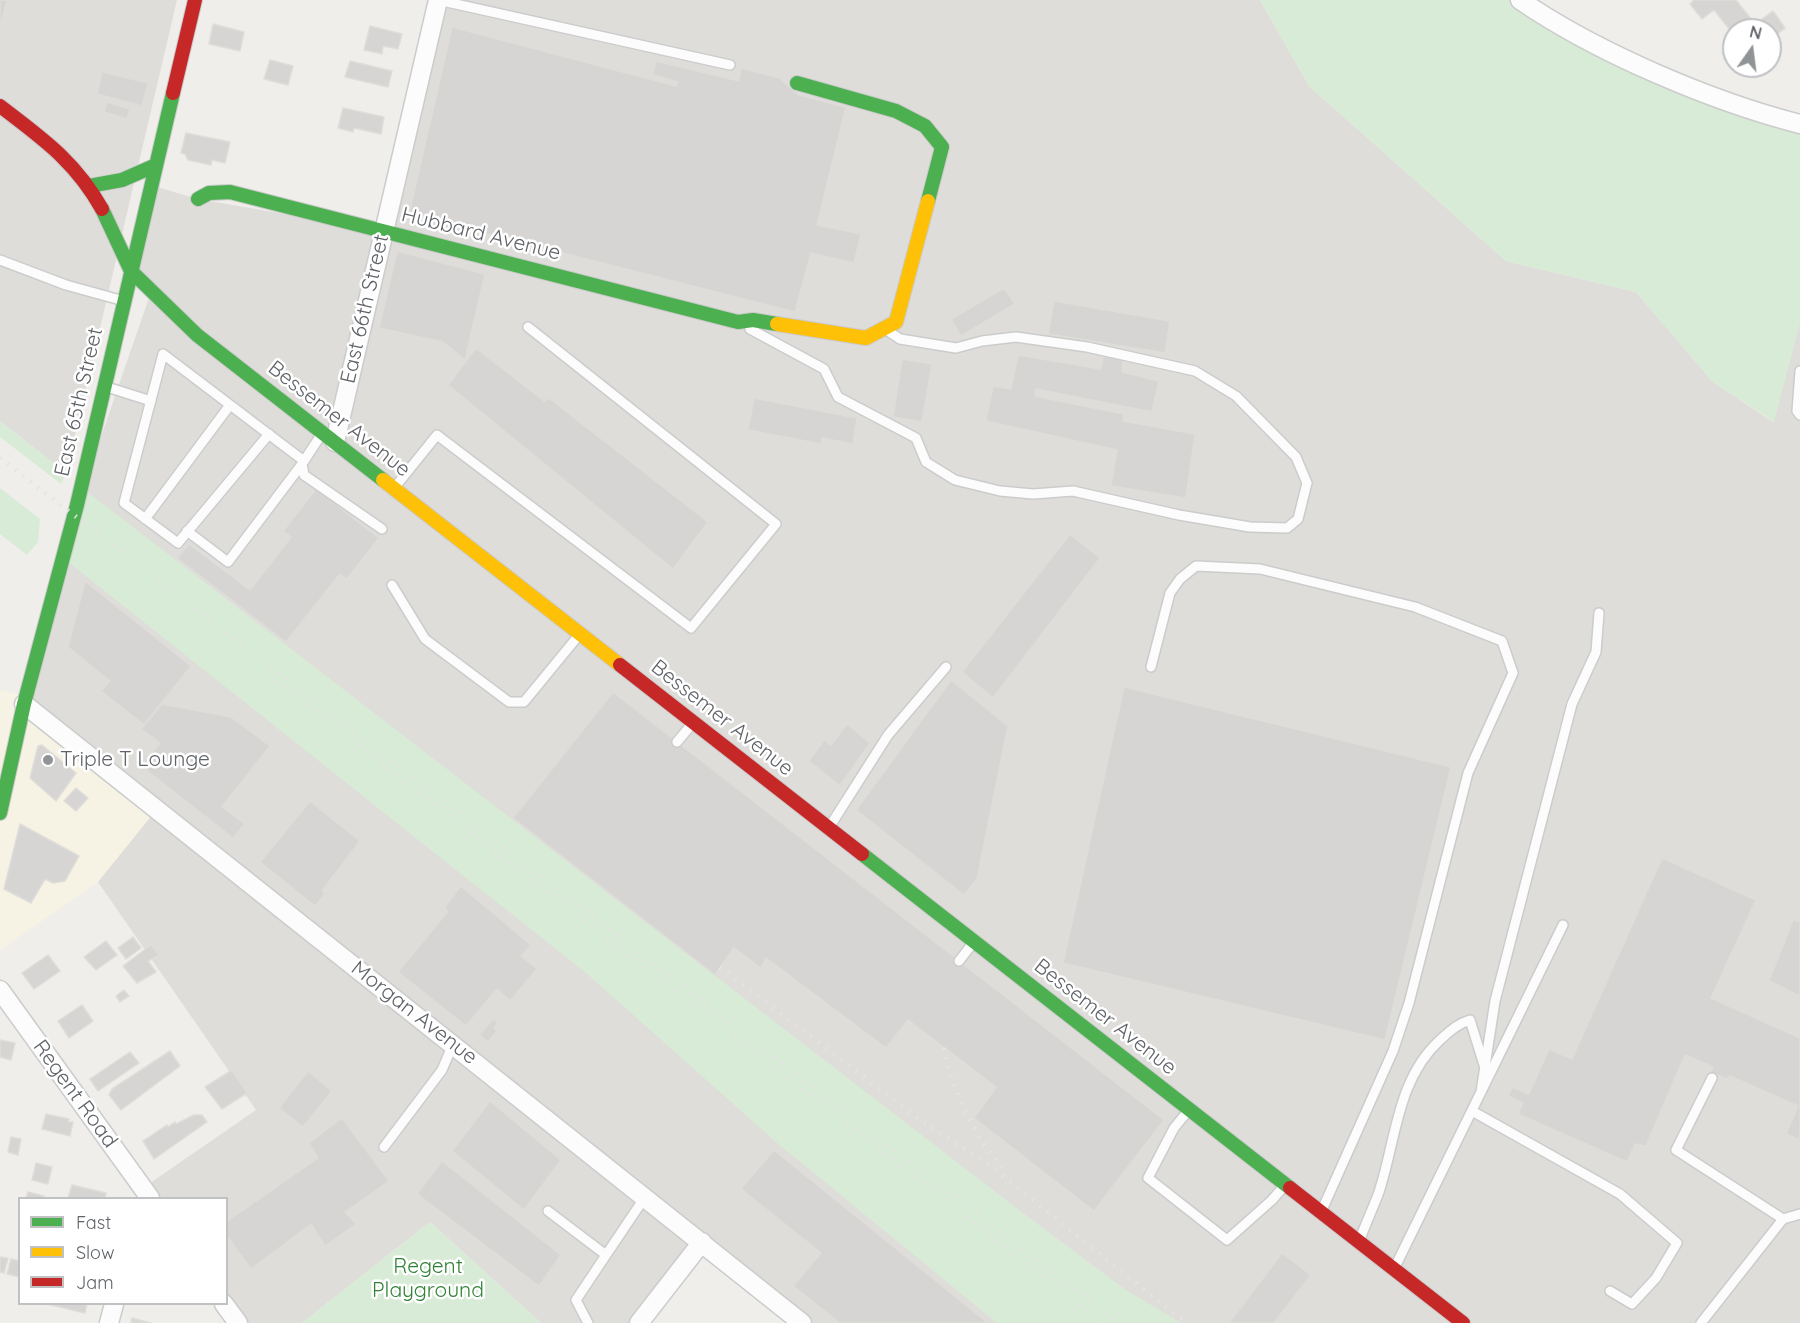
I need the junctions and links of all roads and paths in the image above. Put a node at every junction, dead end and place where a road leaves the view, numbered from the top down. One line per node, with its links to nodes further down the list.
1 (195, 0): 8 (street, East 65th Street)
2 (438, 0): 4 (lane); 11 (street, East 66th Street)
3 (1520, 0): 7 (street)
4 (730, 65)
5 (797, 83): 17 (street)
6 (0, 106): 9 (street, Bessemer Avenue)
7 (1800, 124)
8 (154, 166): 9 (street); 13 (street, East 65th Street)
9 (89, 186): 13 (street, Bessemer Avenue)
10 (198, 199): 11 (street, Hubbard Avenue)
11 (383, 231): 15 (street, Hubbard Avenue); 24 (street, East 66th Street)
12 (0, 260): 14 (lane)
13 (131, 271): 14 (street, East 65th Street); 24 (street, Bessemer Avenue)
14 (124, 301): 19 (street, East 65th Street)
15 (738, 322): 17 (street, Hubbard Avenue); 17 (lane)
16 (528, 327): 26 (lane)
17 (883, 329)
18 (1800, 371): 22 (lane)
19 (104, 386): 20 (lane); 35 (street, East 65th Street)
20 (151, 400): 21 (lane); 27 (lane)
21 (230, 405): 23 (lane); 27 (lane)
22 (1800, 415)
23 (268, 434): 25 (lane); 29 (lane)
24 (329, 438): 25 (lane); 26 (street, Bessemer Avenue)
25 (303, 462): 28 (lane); 29 (lane)
26 (394, 488): 32 (street, Bessemer Avenue)
27 (145, 519): 29 (lane)
28 (382, 529)
29 (188, 531)
30 (392, 585): 32 (lane)
31 (1599, 613): 45 (lane)
32 (580, 634): 36 (street, Bessemer Avenue)
33 (946, 667): 39 (lane)
34 (1151, 667): 55 (lane)
35 (24, 704): 38 (street, East 65th Street); 44 (street, Morgan Avenue)
36 (693, 722): 37 (lane); 39 (street, Bessemer Avenue)
37 (678, 742)
38 (0, 813)
39 (829, 828): 41 (street, Bessemer Avenue)
40 (1563, 925): 47 (lane)
41 (975, 942): 42 (lane); 48 (street, Bessemer Avenue)
42 (959, 961)
43 (0, 990): 52 (street, Regent Road)
44 (453, 1044): 50 (lane); 53 (street, Morgan Avenue)
45 (1485, 1069): 47 (lane); 58 (lane)
46 (1712, 1078): 57 (lane)
47 (1481, 1092): 49 (lane)
48 (1190, 1110): 51 (street, Bessemer Avenue); 51 (lane)
49 (1472, 1111): 61 (lane); 62 (lane)
50 (384, 1147)
51 (1285, 1184): 55 (street, Bessemer Avenue)
52 (144, 1195)
53 (645, 1197): 59 (street, Morgan Avenue); 60 (lane)
54 (548, 1211): 60 (lane)
55 (1321, 1212): 58 (street, Bessemer Avenue)
56 (1800, 1214): 57 (lane)
57 (1783, 1220): 71 (lane)
58 (1359, 1241): 61 (street, Bessemer Avenue)
59 (702, 1242): 68 (street); 69 (street, Morgan Avenue)
60 (606, 1255): 67 (lane)
61 (1394, 1269): 70 (street, Bessemer Avenue)
62 (1610, 1291)
63 (114, 1305): 65 (street)
64 (225, 1305): 66 (street)
65 (109, 1323)
66 (238, 1323)
67 (588, 1323)
68 (639, 1323)
69 (802, 1323)
70 (1463, 1323)
71 (1701, 1323)

